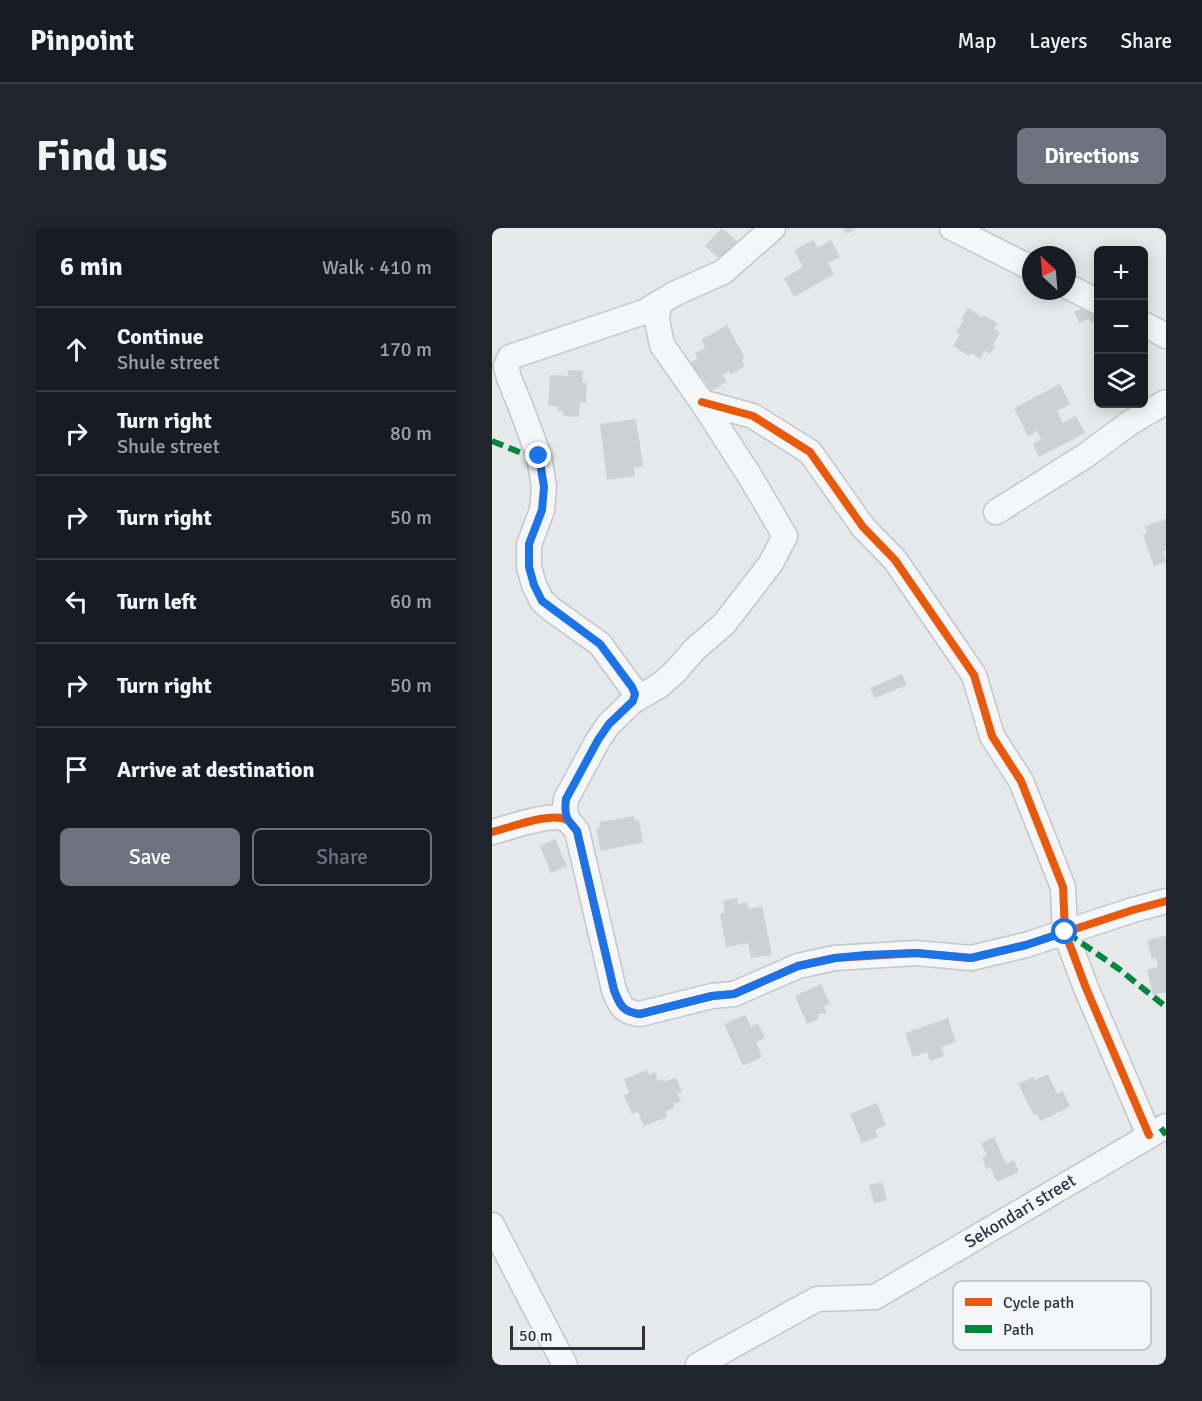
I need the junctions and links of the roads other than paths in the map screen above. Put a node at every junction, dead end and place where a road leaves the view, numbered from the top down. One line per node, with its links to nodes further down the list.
1 (773, 228): 6 (street)
2 (952, 228): 3 (street)
3 (1022, 263)
4 (1076, 291): 5 (street)
5 (1094, 300)
6 (658, 303): 9 (street); 12 (street)
7 (1148, 327): 8 (street)
8 (1166, 336)
9 (702, 402): 12 (street); 16 (street)
10 (1166, 402): 11 (street)
11 (996, 512)
12 (633, 701): 13 (street)
13 (567, 820): 14 (street); 16 (street)
14 (492, 832)
15 (1166, 901): 16 (street)
16 (1065, 932): 17 (street)
17 (1158, 1131): 20 (street, Sekondari street)
18 (492, 1225): 19 (street)
19 (565, 1365)
20 (698, 1365)

